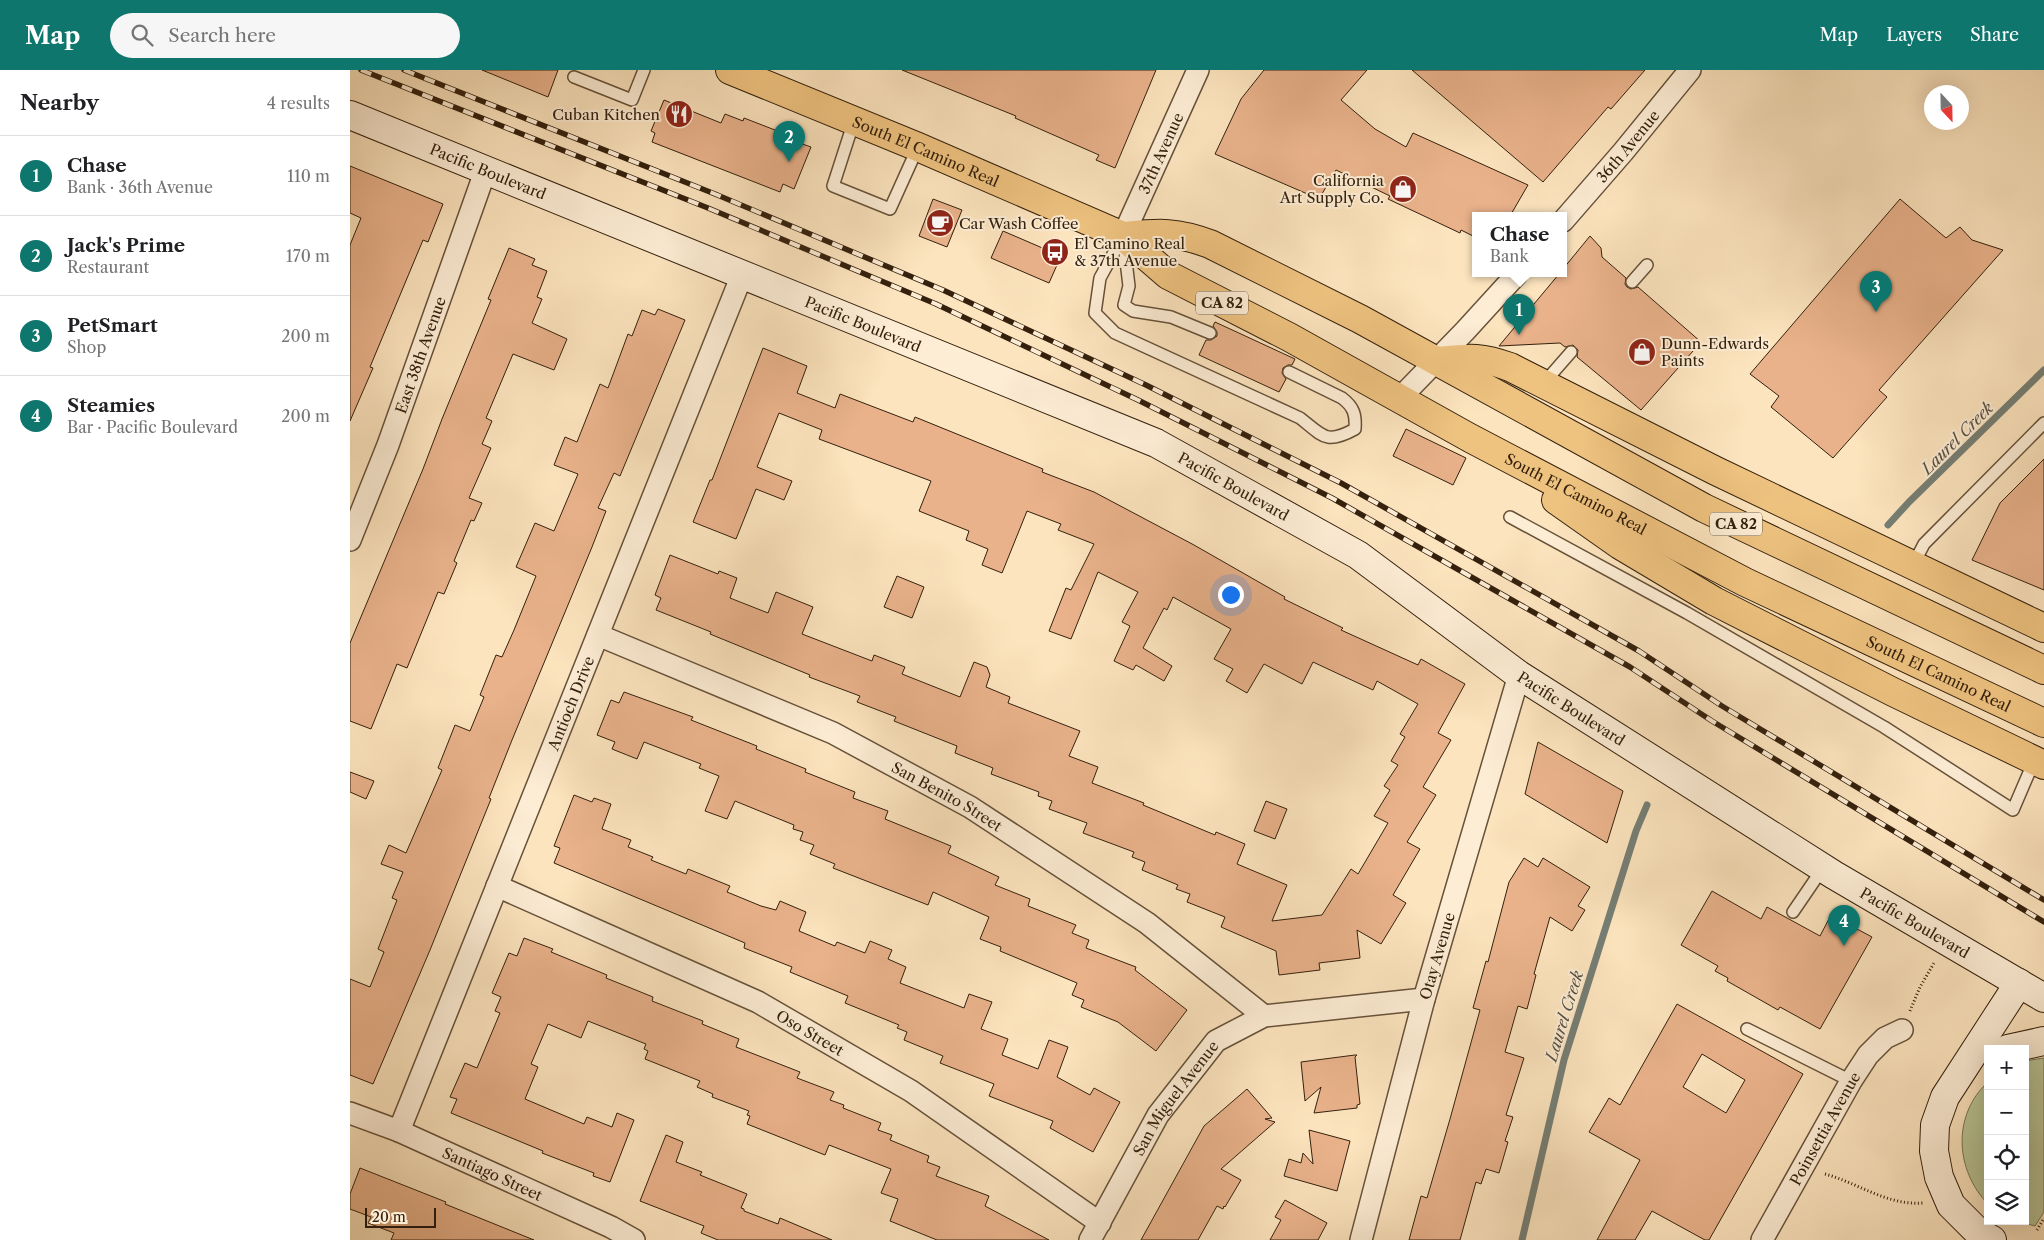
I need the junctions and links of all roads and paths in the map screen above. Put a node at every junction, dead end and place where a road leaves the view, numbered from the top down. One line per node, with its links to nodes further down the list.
1 (644, 70): 5 (lane)
2 (730, 70): 7 (main road, South El Camino Real / CA 82)
3 (1198, 70): 11 (street, 37th Avenue)
4 (1690, 70): 10 (street, 36th Avenue)
5 (574, 77)
6 (350, 115): 9 (street, Pacific Boulevard)
7 (854, 121): 8 (main road, South El Camino Real / CA 82); 8 (lane)
8 (918, 147): 11 (main road, South El Camino Real / CA 82)
9 (486, 169): 13 (street, Pacific Boulevard); 25 (street, East 38th Avenue)
10 (1567, 216)
11 (1123, 236): 16 (lane); 18 (main road, South El Camino Real / CA 82); 19 (lane); 21 (main road, South El Camino Real / CA 82)
12 (1647, 265): 15 (lane)
13 (742, 275): 28 (street, Antioch Drive); 30 (street, Pacific Boulevard)
14 (1514, 277): 18 (street)
15 (1632, 282)
16 (1210, 332)
17 (1571, 352): 20 (lane)
18 (1437, 360): 20 (main road); 21 (street); 29 (main road, South El Camino Real / CA 82)
19 (1289, 372)
20 (1543, 384): 26 (main road)
21 (1400, 398): 23 (main road, South El Camino Real / CA 82)
22 (2044, 423): 26 (lane)
23 (1470, 438): 31 (main road, South El Camino Real / CA 82); 32 (main road)
24 (1510, 517): 32 (lane)
25 (350, 540)
26 (1913, 565): 27 (main road)
27 (2044, 628)
28 (598, 635): 34 (street, Antioch Drive); 40 (street, San Benito Street)
29 (2044, 670)
30 (1519, 675): 33 (street, Pacific Boulevard); 38 (street, Otay Avenue)
31 (2044, 723)
32 (2039, 763)
33 (1823, 868): 35 (lane); 36 (street, Pacific Boulevard)
34 (497, 886): 48 (street, Antioch Drive); 53 (street, Oso Street)
35 (1794, 912)
36 (1948, 942): 37 (street, Pacific Boulevard); 42 (path)
37 (2019, 984): 39 (street, Pacific Boulevard); 45 (street)
38 (1424, 998): 40 (street, San Miguel Avenue); 55 (street, Otay Avenue)
39 (2044, 998)
40 (1264, 1016): 53 (street, San Miguel Avenue)
41 (1747, 1029): 46 (lane)
42 (1902, 1030): 46 (street, Poinsettia Avenue)
43 (2044, 1041): 44 (street)
44 (2026, 1045)
45 (1978, 1059): 57 (street)
46 (1850, 1081): 56 (street, Poinsettia Avenue)
47 (350, 1112): 48 (street, Santiago Street)
48 (399, 1131): 54 (street, Santiago Street)
49 (1825, 1174): 50 (path)
50 (1932, 1201)
51 (2044, 1218): 52 (path)
52 (2036, 1230)
53 (1095, 1231)
54 (634, 1240)
55 (1361, 1240)
56 (1762, 1240)
57 (1992, 1240)

